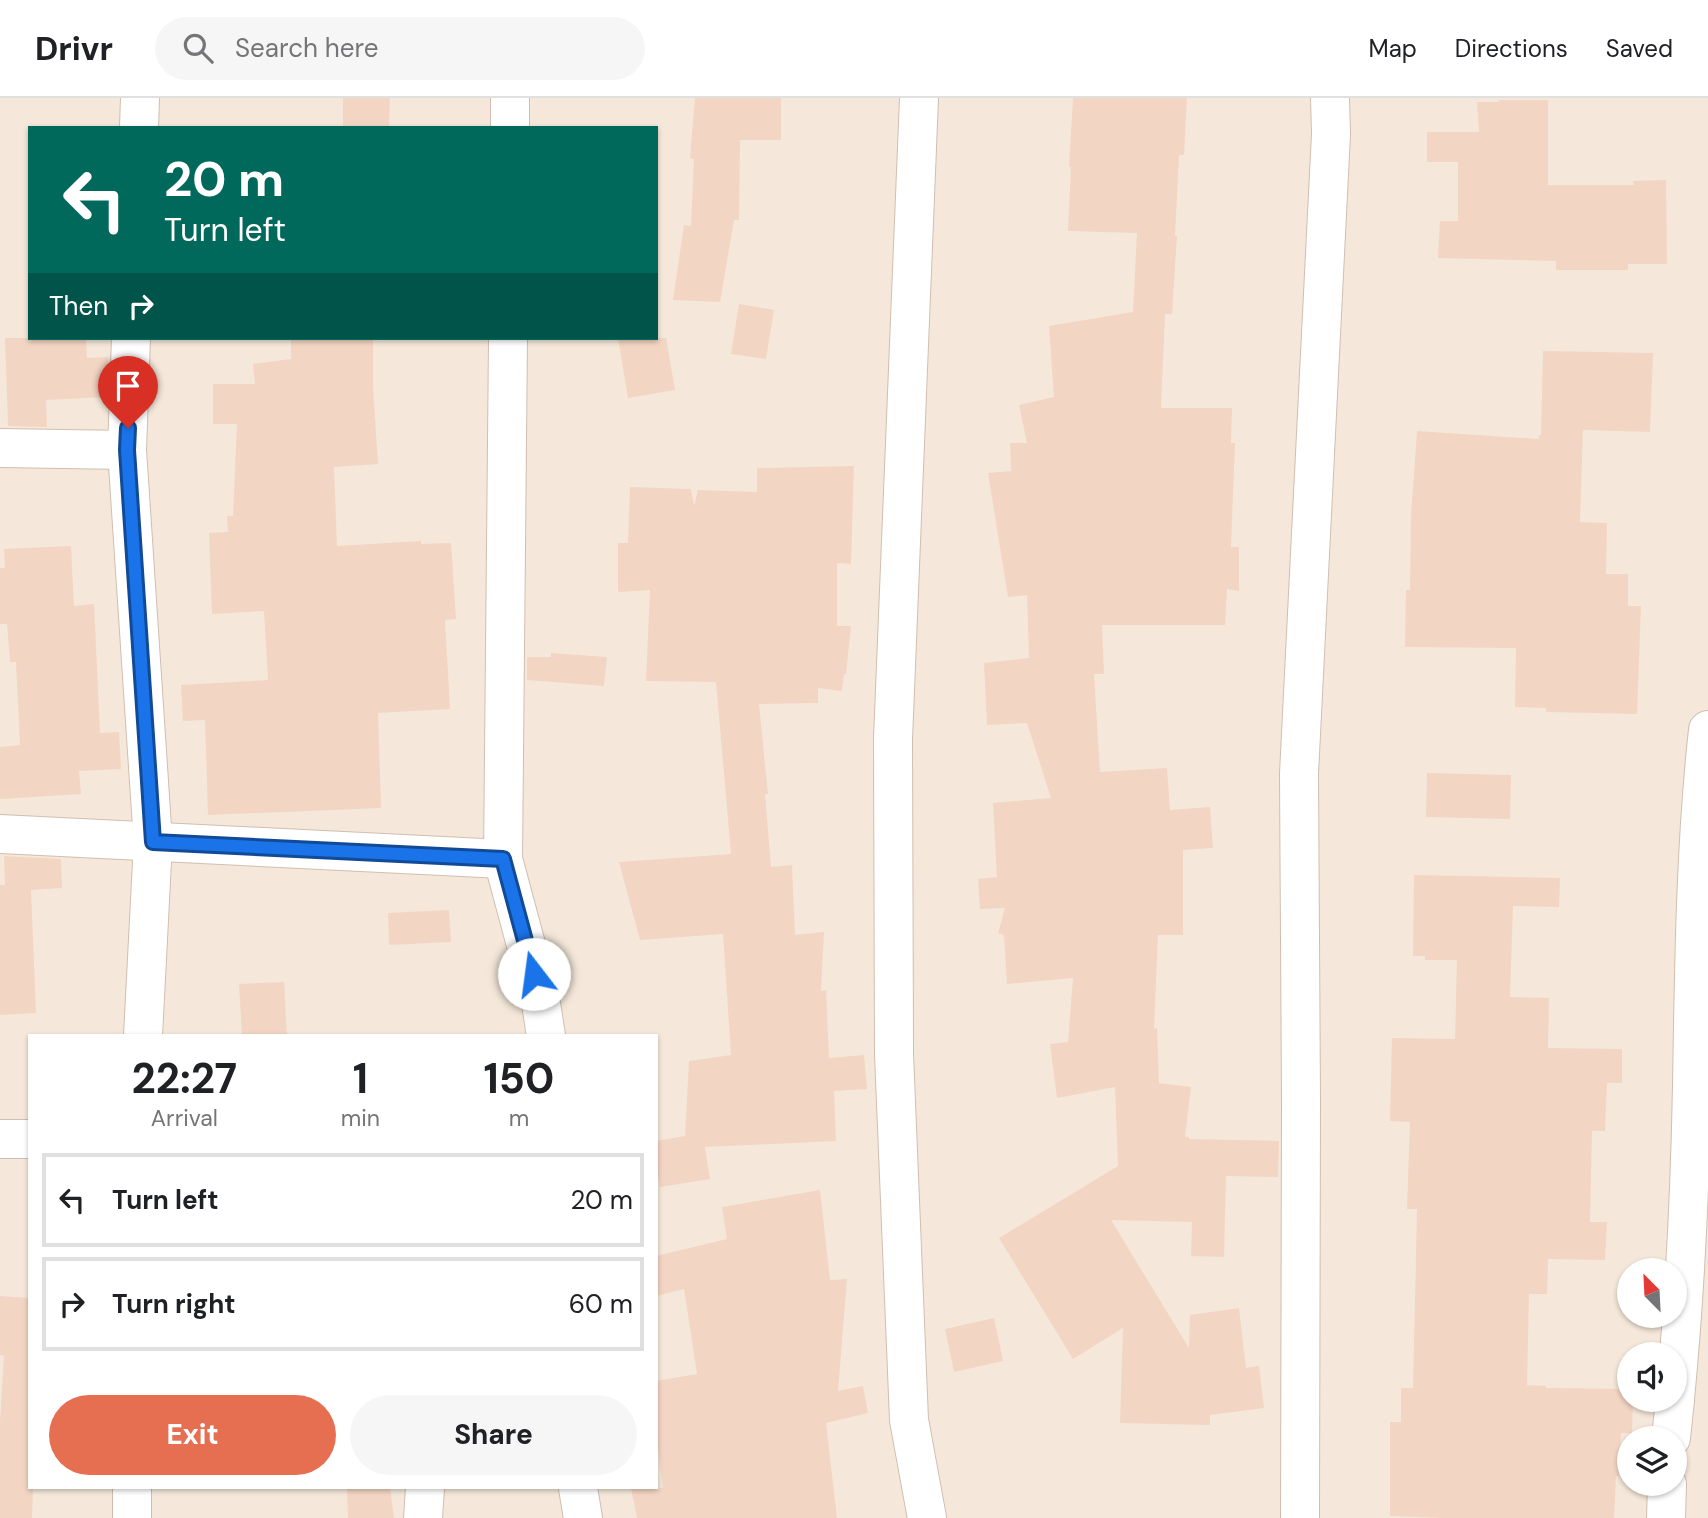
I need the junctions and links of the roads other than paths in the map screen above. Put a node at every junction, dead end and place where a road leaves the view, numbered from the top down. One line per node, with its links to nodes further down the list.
1 (140, 98): 5 (street)
2 (510, 98): 6 (street)
3 (919, 98): 27 (street)
4 (1330, 98): 28 (street)
5 (139, 126)
6 (509, 126)
7 (131, 340): 10 (street)
8 (508, 340): 14 (street)
9 (0, 448): 10 (street)
10 (127, 450): 13 (street)
11 (1708, 730): 19 (street)
12 (0, 834): 13 (street)
13 (153, 842): 14 (street); 15 (street)
14 (503, 859): 16 (street)
15 (143, 1034)
16 (546, 1034)
17 (0, 1139): 18 (street)
18 (28, 1139)
19 (1680, 1342)
20 (132, 1489): 24 (street)
21 (425, 1489): 25 (street)
22 (578, 1489): 26 (street)
23 (1667, 1496): 29 (street)
24 (132, 1518)
25 (423, 1518)
26 (583, 1518)
27 (928, 1518)
28 (1300, 1518)
29 (1666, 1518)

